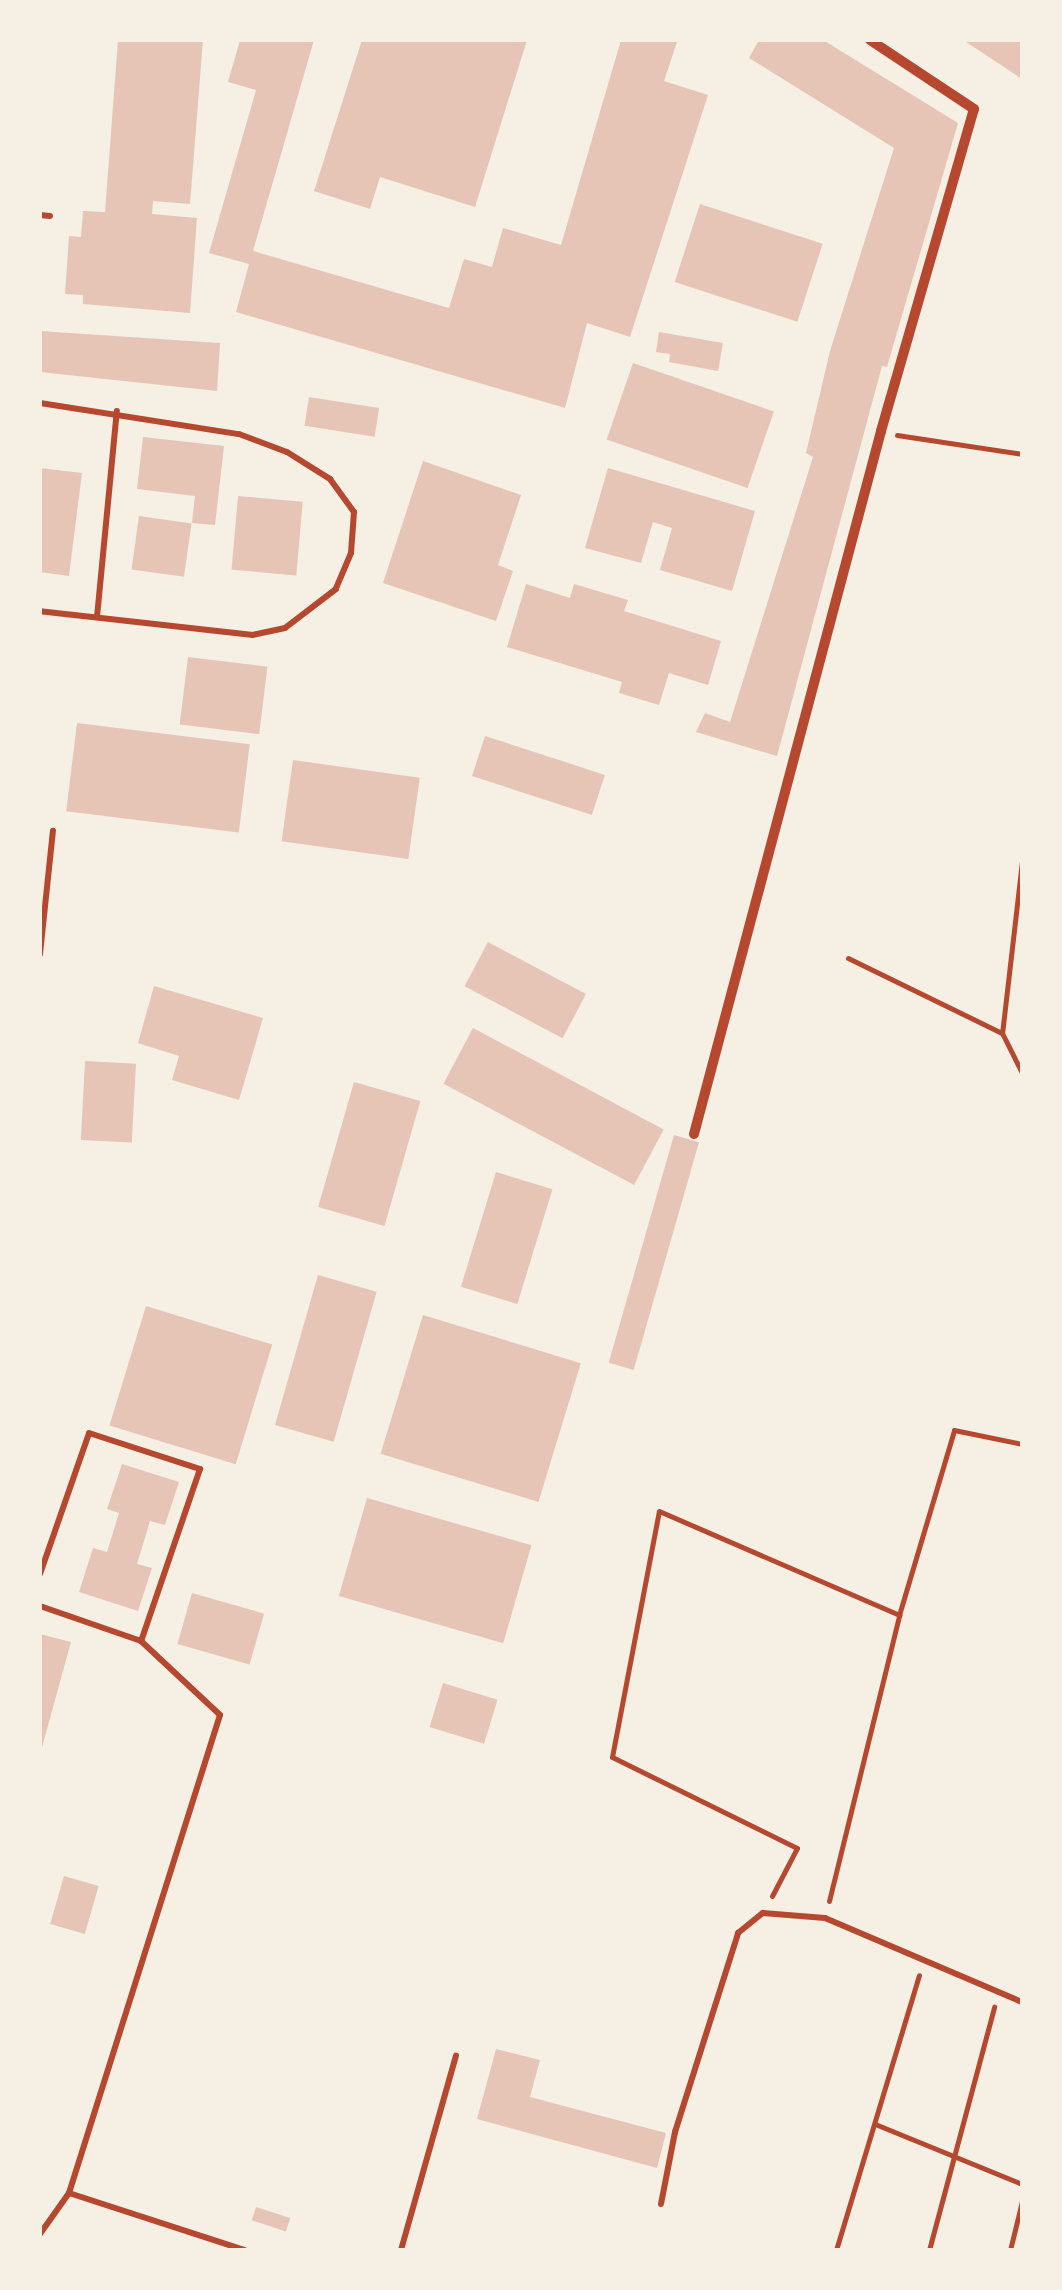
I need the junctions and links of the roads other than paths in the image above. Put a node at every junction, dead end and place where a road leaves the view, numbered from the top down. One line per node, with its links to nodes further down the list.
1 (870, 40): 10 (street)
2 (40, 215): 3 (lane)
3 (50, 216)
4 (40, 403): 5 (lane)
5 (117, 411): 7 (lane); 7 (lane)
6 (40, 611): 7 (lane)
7 (97, 617)
8 (53, 830): 9 (lane)
9 (40, 954)
10 (694, 1134)
11 (40, 1574): 13 (lane)
12 (40, 1606): 13 (lane)
13 (141, 1641): 16 (lane)
14 (1022, 2002): 17 (lane)
15 (456, 2056): 20 (lane)
16 (68, 2193): 18 (lane); 19 (lane)
17 (660, 2204)
18 (40, 2234)
19 (244, 2250)
20 (400, 2250)

